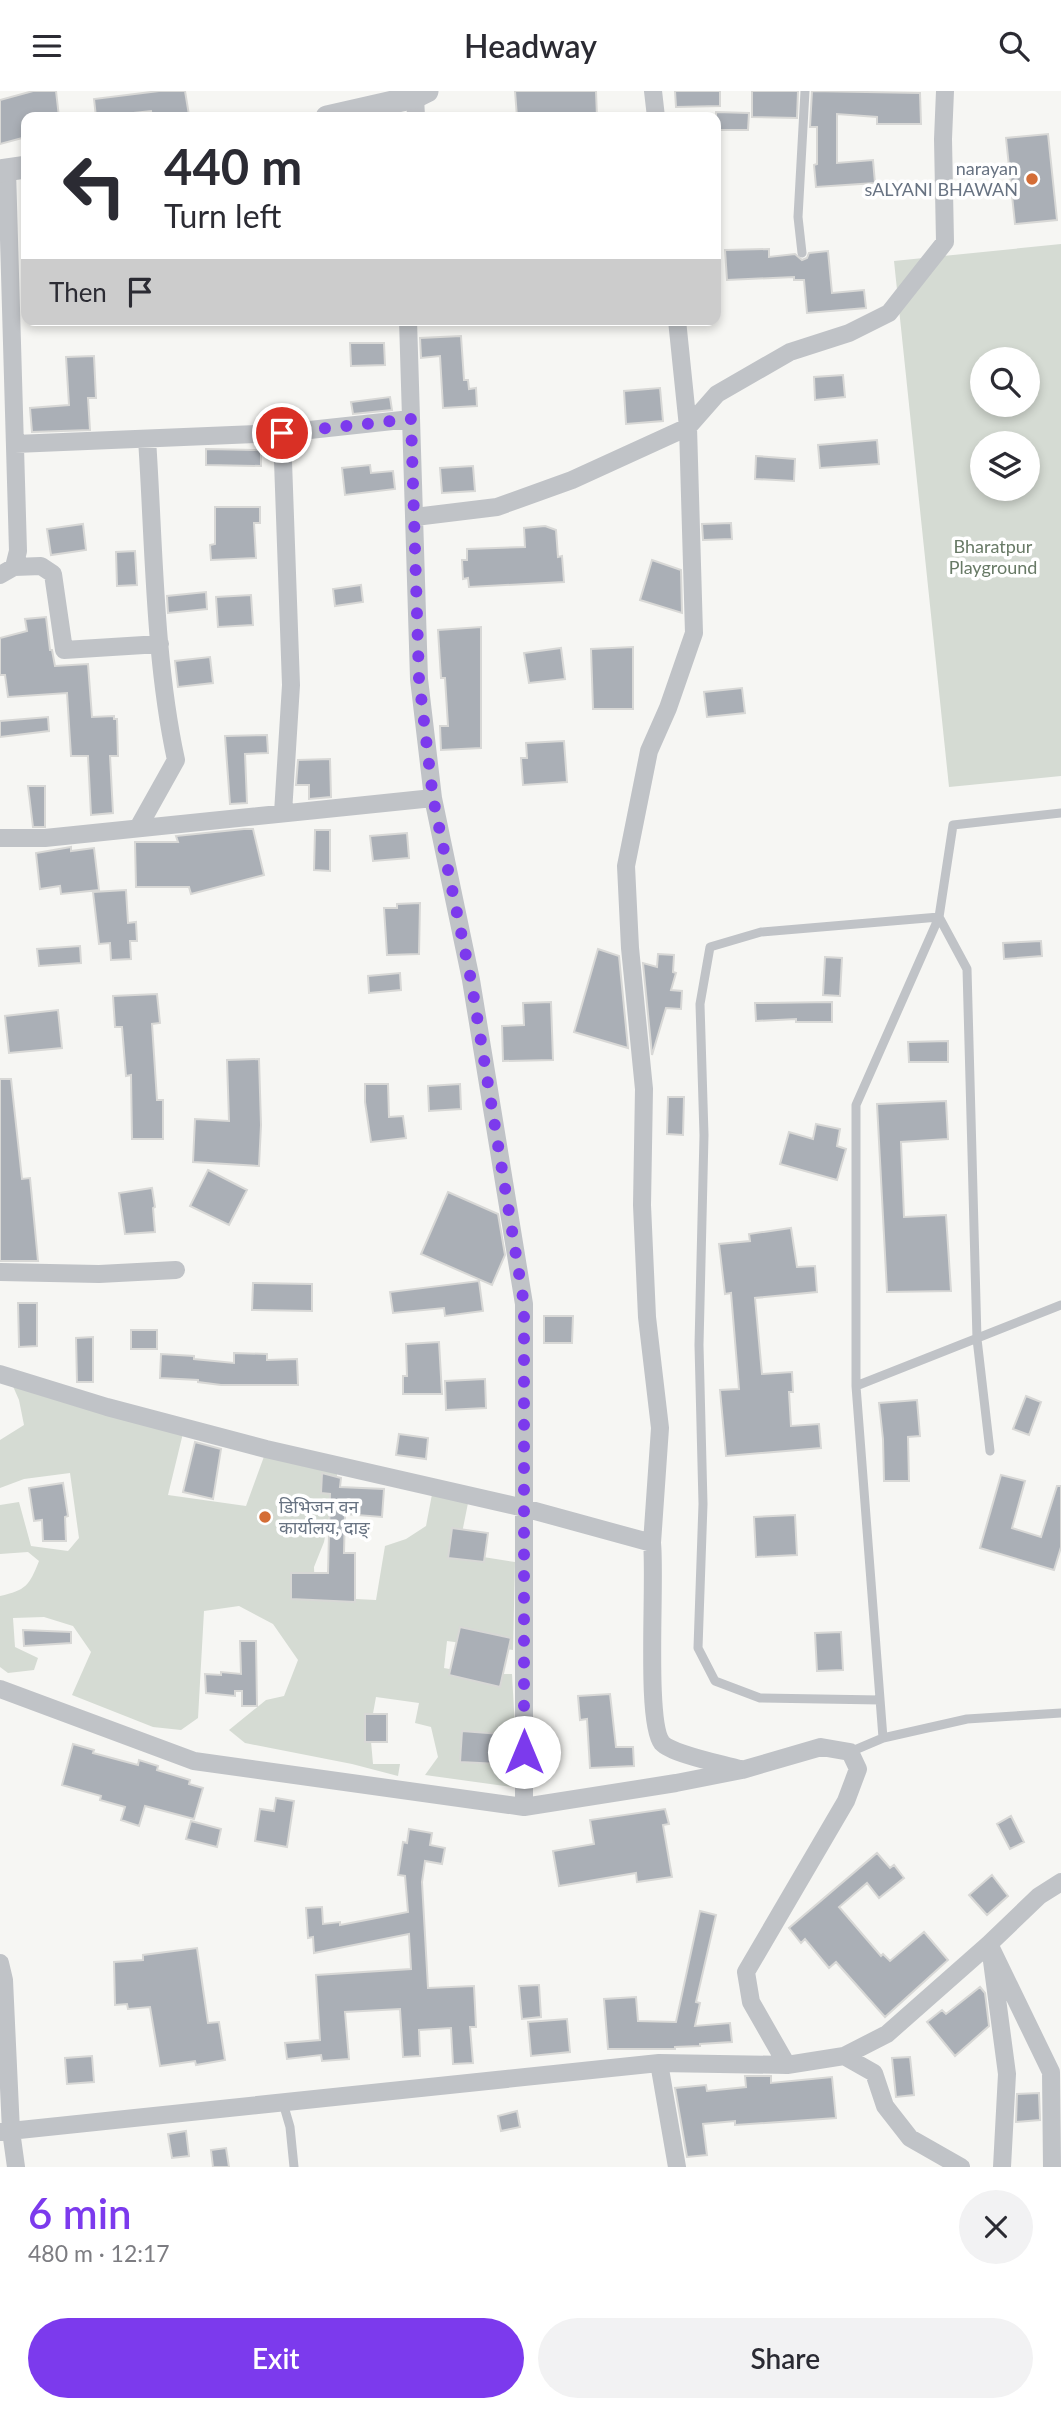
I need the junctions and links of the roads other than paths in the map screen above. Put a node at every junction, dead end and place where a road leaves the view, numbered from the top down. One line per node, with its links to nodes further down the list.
1 (653, 91): 6 (street)
2 (805, 91): 8 (lane)
3 (945, 91): 12 (street)
4 (419, 102): 5 (street)
5 (358, 112)
6 (655, 112)
7 (11, 170): 15 (street)
8 (802, 253)
9 (408, 326): 11 (street)
10 (678, 326): 12 (street)
11 (411, 419): 13 (street); 16 (street)
12 (688, 427): 16 (street); 33 (street)
13 (282, 433): 14 (street); 20 (street)
14 (147, 439): 15 (street); 18 (street)
15 (15, 444): 17 (street)
16 (415, 516): 19 (street)
17 (7, 571): 18 (street)
18 (160, 644): 22 (street)
19 (433, 798): 20 (street); 32 (street)
20 (283, 813): 22 (street)
21 (1061, 813): 24 (lane)
22 (138, 828): 23 (street)
23 (0, 838)
24 (939, 917): 28 (lane); 30 (lane); 35 (lane)
25 (176, 1270): 26 (street)
26 (0, 1272)
27 (1061, 1305): 28 (lane)
28 (977, 1339): 30 (lane); 31 (lane)
29 (0, 1374): 32 (street)
30 (856, 1386): 35 (lane)
31 (990, 1451)
32 (524, 1508): 33 (street); 40 (street)
33 (652, 1543): 39 (street)
34 (0, 1689): 40 (street)
35 (880, 1700): 37 (lane)
36 (1061, 1713): 37 (lane)
37 (883, 1738): 38 (lane)
38 (850, 1752): 39 (street); 46 (street)
39 (742, 1770): 40 (street)
40 (524, 1807)
41 (1061, 1882): 42 (street)
42 (989, 1944): 44 (street); 53 (street); 54 (street)
43 (0, 1963): 48 (street)
44 (844, 2056): 46 (street); 52 (street)
45 (659, 2063): 46 (street); 47 (street); 51 (street)
46 (787, 2065)
47 (284, 2103): 48 (street); 50 (lane)
48 (5, 2132): 49 (street)
49 (16, 2167)
50 (294, 2167)
51 (677, 2167)
52 (961, 2167)
53 (1002, 2167)
54 (1052, 2167)

